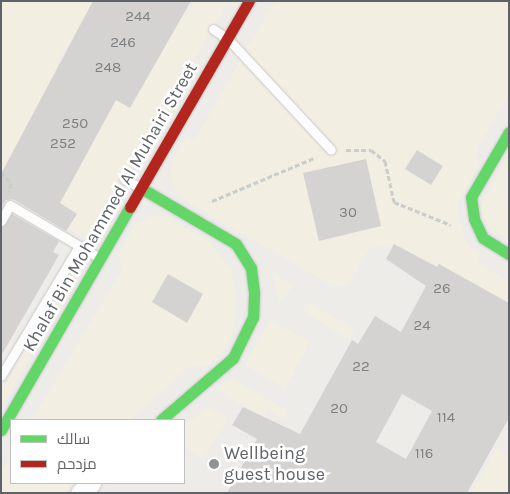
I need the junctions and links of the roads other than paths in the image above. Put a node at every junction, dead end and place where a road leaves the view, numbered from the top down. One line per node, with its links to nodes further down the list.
1 (249, 1): 3 (street, Khalaf Bin Mohammed Al Muhairi Street)
2 (213, 29): 3 (lane)
3 (228, 39): 5 (lane); 7 (street, Khalaf Bin Mohammed Al Muhairi Street)
4 (509, 132): 10 (street)
5 (331, 150)
6 (124, 179): 7 (lane)
7 (141, 188): 11 (street, Khalaf Bin Mohammed Al Muhairi Street); 13 (street)
8 (1, 221): 9 (lane)
9 (79, 246): 11 (lane); 12 (lane)
10 (509, 254)
11 (100, 258): 14 (street, Khalaf Bin Mohammed Al Muhairi Street)
12 (1, 376)
13 (162, 419)
14 (1, 430)
15 (90, 484): 16 (street)
16 (80, 493)

